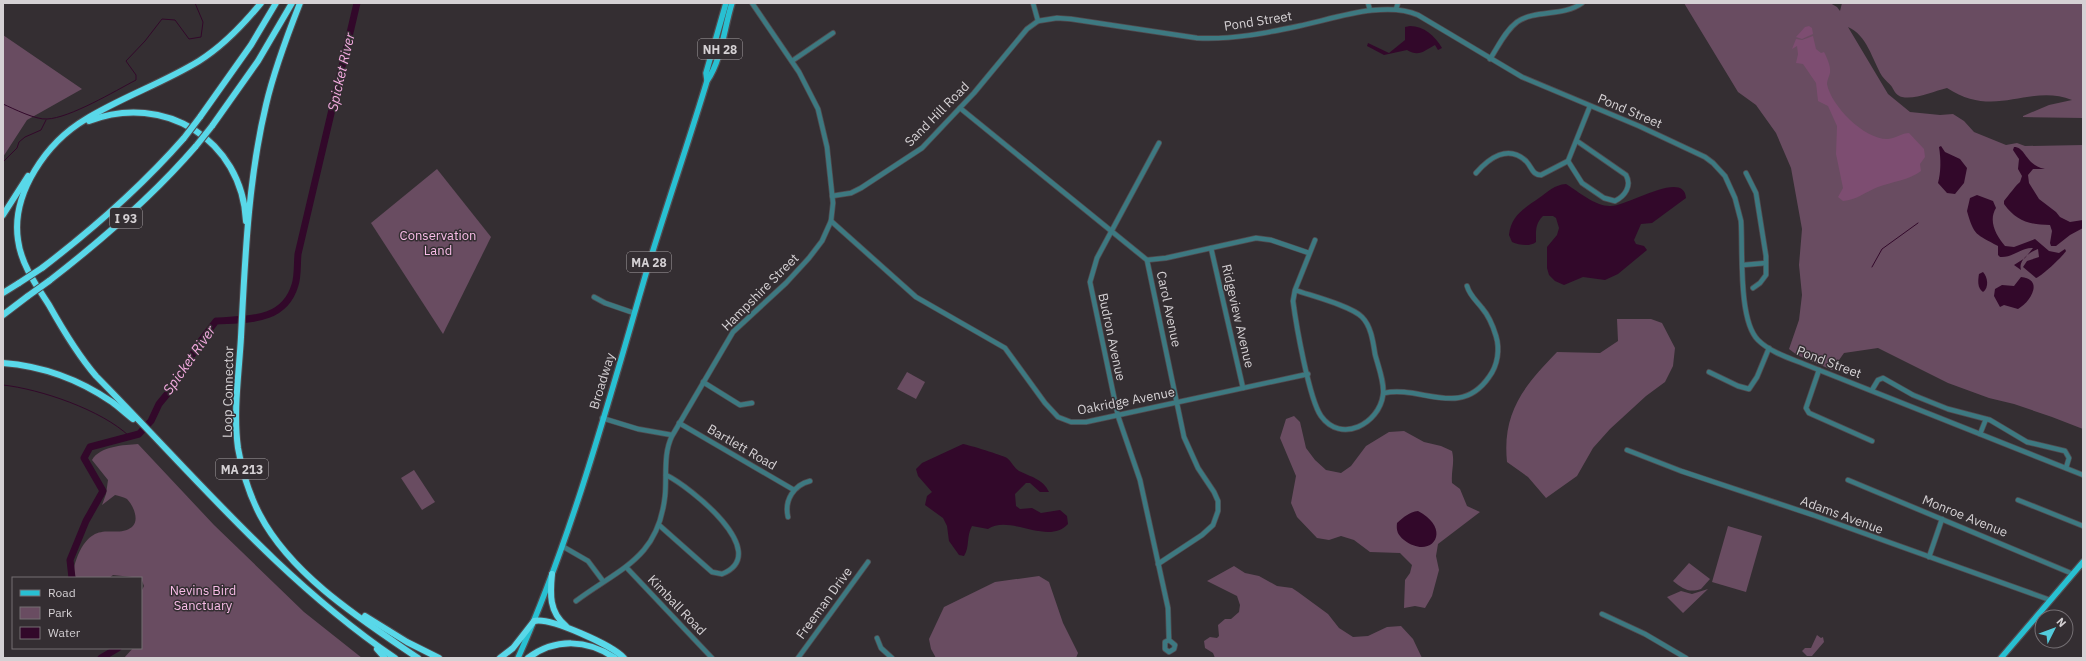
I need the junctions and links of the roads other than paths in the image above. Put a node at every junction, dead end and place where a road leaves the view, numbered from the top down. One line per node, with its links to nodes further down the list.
1 (261, 3): 22 (highway)
2 (276, 3): 40 (highway, I 93, bridge)
3 (292, 3): 46 (highway, I 93, bridge)
4 (300, 3): 34 (highway)
5 (726, 3): 18 (main road, NH 28)
6 (732, 3): 18 (main road, NH 28)
7 (752, 3): 17 (street, Hampshire Street)
8 (1033, 3): 14 (street)
9 (1368, 3): 12 (street)
10 (1398, 3): 13 (street)
11 (1582, 3): 16 (street)
12 (1370, 10): 13 (street, Pond Street); 14 (street, Pond Street)
13 (1396, 10): 16 (street, Pond Street)
14 (1038, 20): 21 (street, Sand Hill Road)
15 (833, 33): 17 (street)
16 (1490, 59): 19 (street, Pond Street)
17 (792, 61): 29 (street, Hampshire Street)
18 (707, 81): 20 (main road, NH 28)
19 (1590, 106): 23 (street); 39 (street, Pond Street)
20 (699, 107): 49 (main road, Broadway / MA 28)
21 (960, 108): 29 (street, Sand Hill Road); 32 (street, Carol Avenue)
22 (73, 129): 26 (highway); 34 (highway)
23 (1577, 141): 25 (street); 25 (street)
24 (1159, 143): 32 (street, Budron Avenue)
25 (1568, 161): 27 (street)
26 (39, 162): 30 (highway); 66 (highway)
27 (1476, 173)
28 (1746, 173): 38 (street)
29 (832, 196): 31 (street, Hampshire Street)
30 (3, 215)
31 (831, 221): 56 (street, Hampshire Street); 62 (street, Oakridge Avenue)
32 (1111, 231): 37 (street, Carol Avenue); 62 (street, Budron Avenue)
33 (1315, 240): 36 (street)
34 (247, 242): 91 (highway, Loop Connector / MA 213)
35 (1211, 248): 36 (street); 37 (street); 57 (street, Ridgeview Avenue)
36 (1310, 253): 44 (street)
37 (1147, 260): 61 (street, Carol Avenue)
38 (1766, 263): 39 (street); 42 (street)
39 (1743, 265): 51 (street, Pond Street)
40 (19, 282): 43 (highway); 45 (highway, I 93)
41 (1466, 286): 59 (street)
42 (1753, 288)
43 (3, 289)
44 (1295, 290): 55 (street); 59 (street)
45 (3, 293)
46 (28, 296): 48 (highway, I 93); 50 (highway)
47 (594, 297): 49 (street)
48 (3, 310)
49 (634, 313): 63 (main road, Broadway / MA 28)
50 (3, 315)
51 (1769, 348): 53 (street, Pond Street); 54 (street)
52 (3, 363): 66 (highway)
53 (1819, 370): 58 (street, Pond Street); 69 (street)
54 (1709, 372)
55 (1308, 374): 57 (street, Oakridge Avenue); 59 (street)
56 (702, 382): 60 (street); 65 (street, Hampshire Street)
57 (1243, 388): 61 (street, Oakridge Avenue)
58 (1872, 390): 64 (street); 67 (street, Pond Street)
59 (1384, 393)
60 (752, 403)
61 (1178, 403): 62 (street, Oakridge Avenue); 86 (street, Carol Avenue)
62 (1118, 416): 86 (street, Budron Avenue)
63 (602, 418): 68 (street); 82 (main road, Broadway / MA 28)
64 (1986, 419): 67 (street); 71 (street)
65 (679, 423): 68 (street, Hampshire Street); 76 (street, Bartlett Road)
66 (141, 424): 96 (highway, MA 213)
67 (1980, 434): 71 (street, Pond Street)
68 (672, 435): 72 (street, Hampshire Street)
69 (1872, 441)
70 (1627, 450): 83 (street, Adams Avenue)
71 (2066, 468): 73 (street, Pond Street)
72 (666, 475): 80 (street, Hampshire Street); 80 (street)
73 (2083, 475)
74 (1848, 480): 79 (street, Monroe Avenue)
75 (810, 481): 76 (street)
76 (794, 490): 78 (street)
77 (2018, 500): 81 (street)
78 (788, 517)
79 (1942, 519): 83 (street); 89 (street, Monroe Avenue)
80 (659, 525): 87 (street, Hampshire Street)
81 (2083, 526)
82 (562, 546): 88 (main road, Broadway / MA 28); 90 (street)
83 (1929, 557): 92 (street, Adams Avenue)
84 (868, 562): 110 (street, Freeman Drive)
85 (2083, 562): 89 (main road)
86 (1158, 564): 99 (street, Budron Avenue)
87 (626, 567): 90 (street, Hampshire Street); 109 (street, Kimball Road)
88 (552, 574): 95 (main road, Broadway / MA 28); 97 (highway)
89 (2073, 574): 92 (main road)
90 (603, 581): 93 (street, Hampshire Street)
91 (327, 591): 102 (highway, Loop Connector / MA 213); 103 (highway)
92 (2050, 600): 113 (main road)
93 (576, 601)
94 (1602, 614): 112 (street)
95 (534, 621): 97 (highway); 104 (highway); 105 (main road, Broadway / MA 28)
96 (360, 633): 100 (highway); 101 (highway, MA 213)
97 (576, 633): 108 (highway)
98 (877, 638): 111 (street)
99 (1170, 640)
100 (385, 658)
101 (395, 658)
102 (418, 658)
103 (439, 658)
104 (500, 658)
105 (518, 658)
106 (528, 658): 107 (highway)
107 (615, 658)
108 (624, 658)
109 (712, 658)
110 (798, 658)
111 (892, 658)
112 (1686, 658)
113 (2002, 658)

